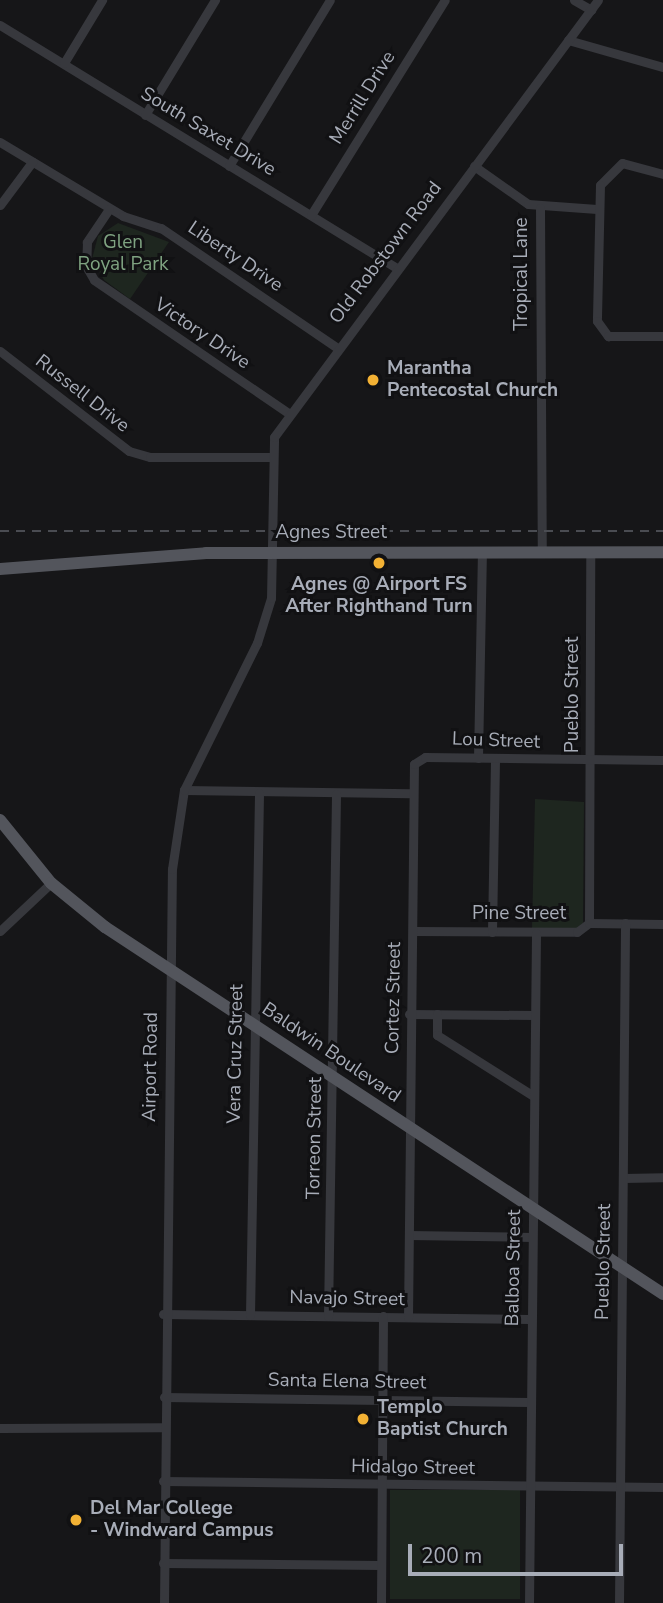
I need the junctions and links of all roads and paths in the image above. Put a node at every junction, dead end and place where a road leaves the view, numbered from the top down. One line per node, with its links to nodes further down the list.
1 (102, 0): 10 (street)
2 (215, 0): 12 (street)
3 (330, 0): 15 (street)
4 (445, 0): 22 (street, Merrill Drive)
5 (574, 0): 7 (street)
6 (598, 0): 7 (street, Old Robstown Road)
7 (591, 10): 9 (street, Old Robstown Road)
8 (0, 25): 10 (street, South Saxet Drive)
9 (568, 40): 11 (street); 16 (street, Old Robstown Road)
10 (64, 63): 12 (street, South Saxet Drive)
11 (663, 67)
12 (145, 115): 15 (street, South Saxet Drive)
13 (0, 142): 14 (street, Liberty Drive)
14 (32, 162): 18 (street); 20 (street, Liberty Drive)
15 (229, 166): 22 (street, South Saxet Drive)
16 (474, 166): 19 (street); 23 (street, Old Robstown Road)
17 (663, 174): 21 (street)
18 (0, 205)
19 (540, 208): 21 (street); 29 (street, Tropical Lane)
20 (109, 209): 25 (street, Liberty Drive); 27 (street, Victory Drive)
21 (597, 209): 24 (street)
22 (311, 215): 23 (street, South Saxet Drive)
23 (397, 268): 25 (street, Old Robstown Road)
24 (663, 335)
25 (336, 347): 27 (street, Old Robstown Road)
26 (0, 352): 28 (street, Russell Drive)
27 (288, 413): 28 (street, Old Robstown Road)
28 (273, 457): 30 (street, Old Robstown Road)
29 (542, 551): 31 (main road, Agnes Street); 32 (main road, Agnes Street)
30 (274, 552): 31 (main road, Agnes Street); 34 (main road, Agnes Street); 40 (street, Airport Road)
31 (482, 552): 35 (street)
32 (590, 552): 33 (main road, Agnes Street); 38 (street, Pueblo Street)
33 (663, 552)
34 (0, 569)
35 (478, 758): 37 (street, Lou Street); 39 (street, Lou Street)
36 (663, 760): 38 (street, Lou Street)
37 (495, 761): 38 (street, Lou Street); 51 (street)
38 (591, 761): 46 (street, Pueblo Street)
39 (414, 764): 42 (street, Cortez Street)
40 (184, 790): 41 (street); 53 (street, Airport Road)
41 (259, 793): 43 (street); 57 (street, Vera Cruz Street)
42 (410, 793): 43 (street); 50 (street, Cortez Street)
43 (336, 794): 58 (street, Torreon Street)
44 (0, 820): 45 (main road, Baldwin Boulevard)
45 (51, 883): 49 (street); 53 (main road, Baldwin Boulevard)
46 (589, 923): 47 (street, Pine Street); 52 (street, Pine Street)
47 (625, 923): 48 (street, Pine Street); 62 (street, Pueblo Street)
48 (663, 924)
49 (0, 931)
50 (413, 931): 51 (street, Pine Street); 54 (street, Cortez Street)
51 (492, 932): 52 (street, Pine Street)
52 (536, 933): 56 (street, Balboa Street)
53 (170, 969): 57 (main road, Baldwin Boulevard); 68 (street, Airport Road)
54 (410, 1014): 55 (street); 60 (street, Cortez Street)
55 (437, 1014): 56 (street); 59 (street)
56 (535, 1015): 59 (street, Balboa Street)
57 (253, 1024): 58 (main road, Baldwin Boulevard); 69 (street, Vera Cruz Street)
58 (334, 1077): 60 (main road, Baldwin Boulevard); 70 (street, Torreon Street)
59 (532, 1095): 63 (street, Balboa Street)
60 (410, 1128): 63 (main road, Baldwin Boulevard); 64 (street, Cortez Street)
61 (663, 1177): 62 (street)
62 (624, 1178): 66 (street, Pueblo Street)
63 (532, 1209): 65 (street, Balboa Street); 66 (main road, Baldwin Boulevard)
64 (409, 1235): 65 (street); 72 (street, Cortez Street)
65 (531, 1237): 73 (street, Balboa Street)
66 (621, 1267): 67 (main road, Baldwin Boulevard); 81 (street, Pueblo Street)
67 (663, 1294)
68 (163, 1314): 69 (street, Navajo Street); 74 (street, Airport Road)
69 (250, 1315): 70 (street, Navajo Street)
70 (328, 1315): 71 (street, Navajo Street)
71 (383, 1316): 72 (street, Navajo Street); 75 (street)
72 (408, 1317): 73 (street, Navajo Street)
73 (530, 1319): 76 (street, Balboa Street)
74 (164, 1397): 75 (street, Santa Elena Street); 77 (street, Airport Road)
75 (383, 1401): 76 (street, Santa Elena Street); 80 (street)
76 (530, 1402): 82 (street, Balboa Street)
77 (163, 1427): 78 (street); 79 (street, Airport Road)
78 (0, 1428)
79 (163, 1481): 80 (street, Hidalgo Street); 84 (street, Airport Road)
80 (382, 1485): 82 (street, Hidalgo Street); 85 (street)
81 (619, 1486): 82 (street, Hidalgo Street); 83 (street, Hidalgo Street); 89 (street, Pueblo Street)
82 (529, 1487): 88 (street, Balboa Street)
83 (663, 1487)
84 (163, 1563): 85 (street); 86 (street, Airport Road)
85 (381, 1565): 87 (street)
86 (164, 1603)
87 (381, 1603)
88 (529, 1603)
89 (619, 1603)

